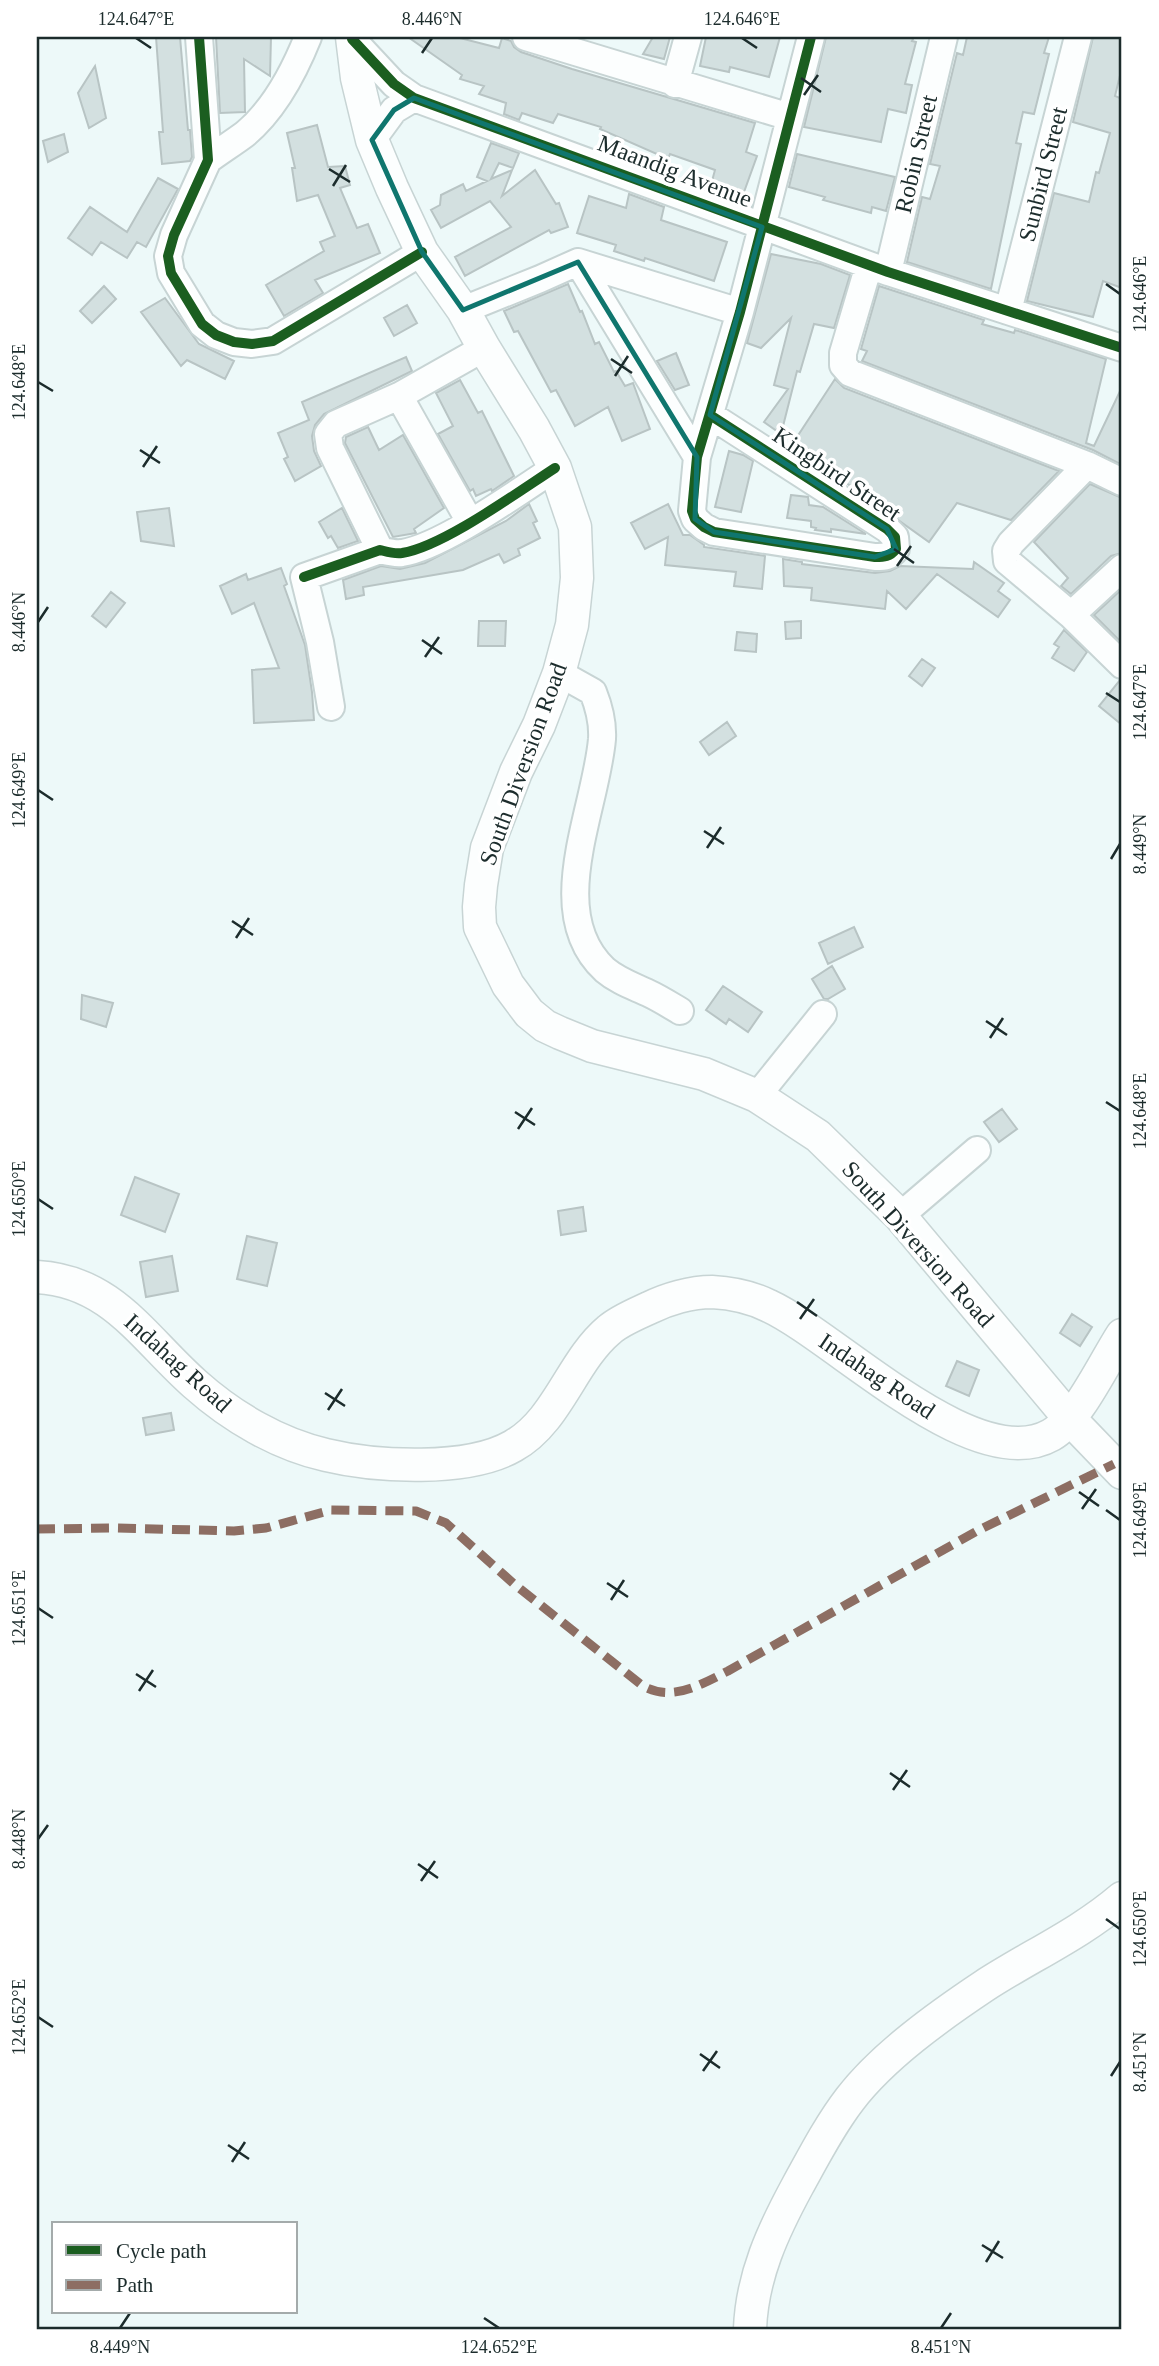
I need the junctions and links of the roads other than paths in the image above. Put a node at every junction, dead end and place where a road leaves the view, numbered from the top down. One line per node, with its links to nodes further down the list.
1 (199, 37): 14 (street)
2 (308, 37): 14 (street)
3 (526, 37): 9 (street)
4 (688, 37): 10 (street)
5 (811, 37): 12 (street)
6 (944, 37): 18 (street, Robin Street)
7 (1078, 37): 20 (street, Sunbird Street)
8 (352, 38): 11 (street, Maandig Avenue); 13 (main road, South Diversion Road)
9 (588, 46): 10 (street)
10 (675, 84): 12 (street)
11 (414, 98): 13 (street); 15 (street, Maandig Avenue)
12 (790, 117): 15 (street)
13 (372, 140): 16 (main road, South Diversion Road)
14 (208, 160): 16 (street)
15 (762, 226): 18 (street, Maandig Avenue); 21 (street)
16 (422, 252): 19 (main road, South Diversion Road)
17 (578, 262): 19 (street); 21 (street); 26 (street)
18 (878, 268): 20 (street, Maandig Avenue); 27 (street, Robin Street)
19 (463, 310): 22 (main road, South Diversion Road)
20 (1008, 311): 23 (street, Maandig Avenue)
21 (740, 312): 25 (street)
22 (484, 348): 24 (street); 28 (main road, South Diversion Road)
23 (1122, 348)
24 (399, 396): 30 (street); 31 (street)
25 (710, 415): 26 (street); 26 (street, Kingbird Street)
26 (697, 457)
27 (1087, 465): 29 (street, Robin Street); 33 (street)
28 (555, 468): 30 (street); 35 (main road, South Diversion Road)
29 (1122, 482)
30 (470, 522): 31 (street)
31 (380, 550): 36 (street)
32 (1122, 568): 33 (street)
33 (1072, 615): 34 (street)
34 (1122, 665)
35 (559, 673): 37 (street); 39 (main road, South Diversion Road)
36 (331, 707)
37 (680, 1011)
38 (823, 1014): 39 (street)
39 (757, 1096): 41 (main road, South Diversion Road)
40 (976, 1150): 41 (street)
41 (900, 1216): 44 (main road, South Diversion Road)
42 (37, 1277): 44 (main road, Indahag Road)
43 (1122, 1335): 44 (main road, Indahag Road)
44 (1070, 1419): 45 (main road, South Diversion Road)
45 (1120, 1467)
46 (1122, 1898): 47 (main road)
47 (750, 2329)

